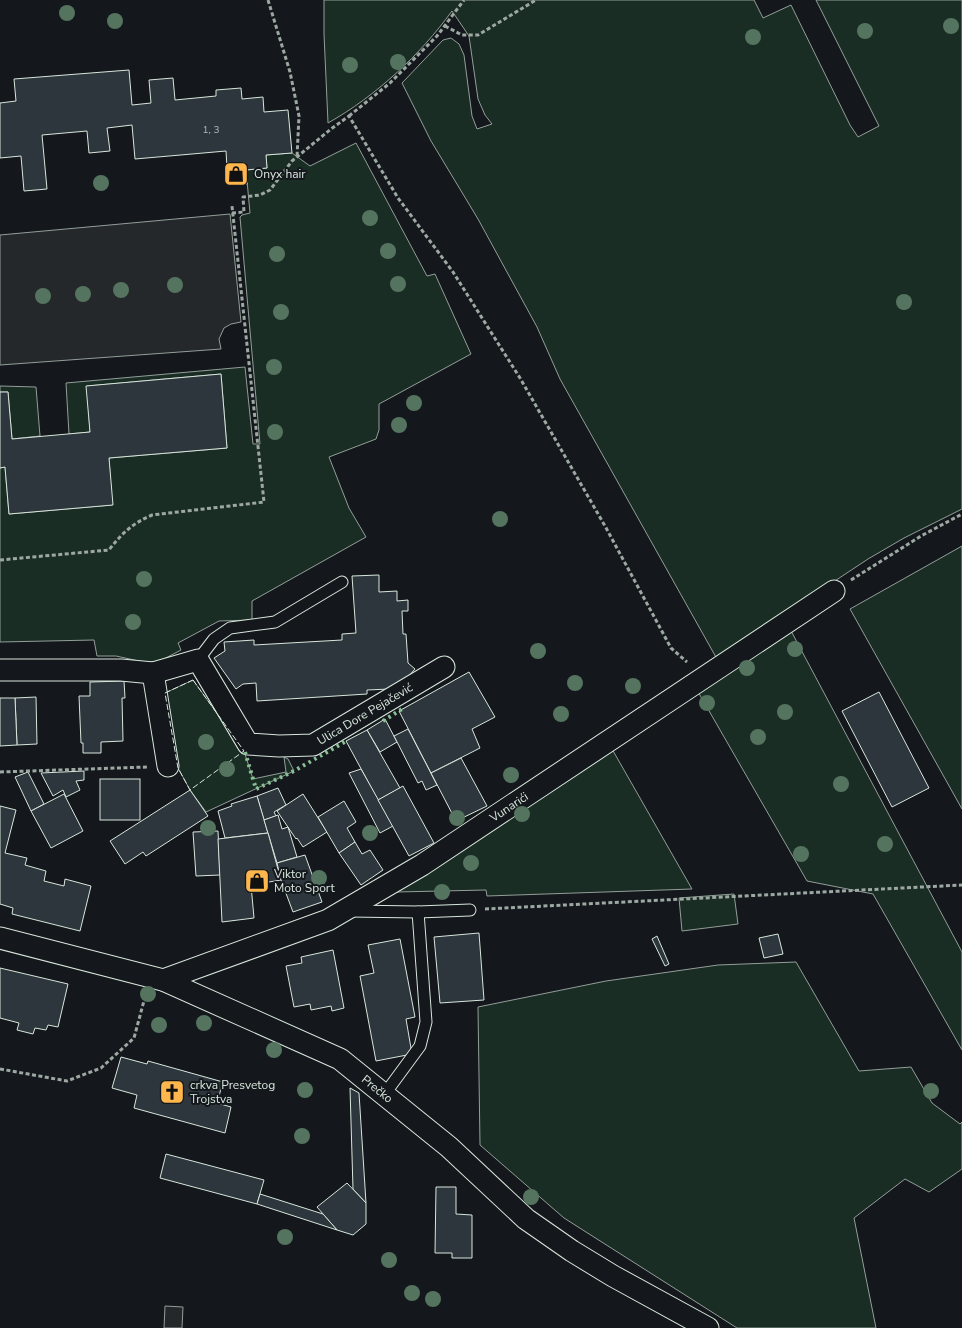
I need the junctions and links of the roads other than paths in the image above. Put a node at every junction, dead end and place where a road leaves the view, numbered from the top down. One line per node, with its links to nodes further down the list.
1 (342, 582): 3 (lane)
2 (834, 591): 9 (street, Vunarići)
3 (198, 660): 4 (street, Ulica Dore Pejačević); 6 (street)
4 (444, 667)
5 (0, 670): 6 (street)
6 (153, 673): 7 (street)
7 (168, 766)
8 (470, 910): 10 (lane)
9 (342, 911): 10 (lane); 12 (street, Vunarići)
10 (418, 912): 13 (lane)
11 (0, 938): 12 (street, Prečko)
12 (156, 978): 13 (street, Prečko)
13 (384, 1095): 14 (street, Prečko)
14 (708, 1328)

